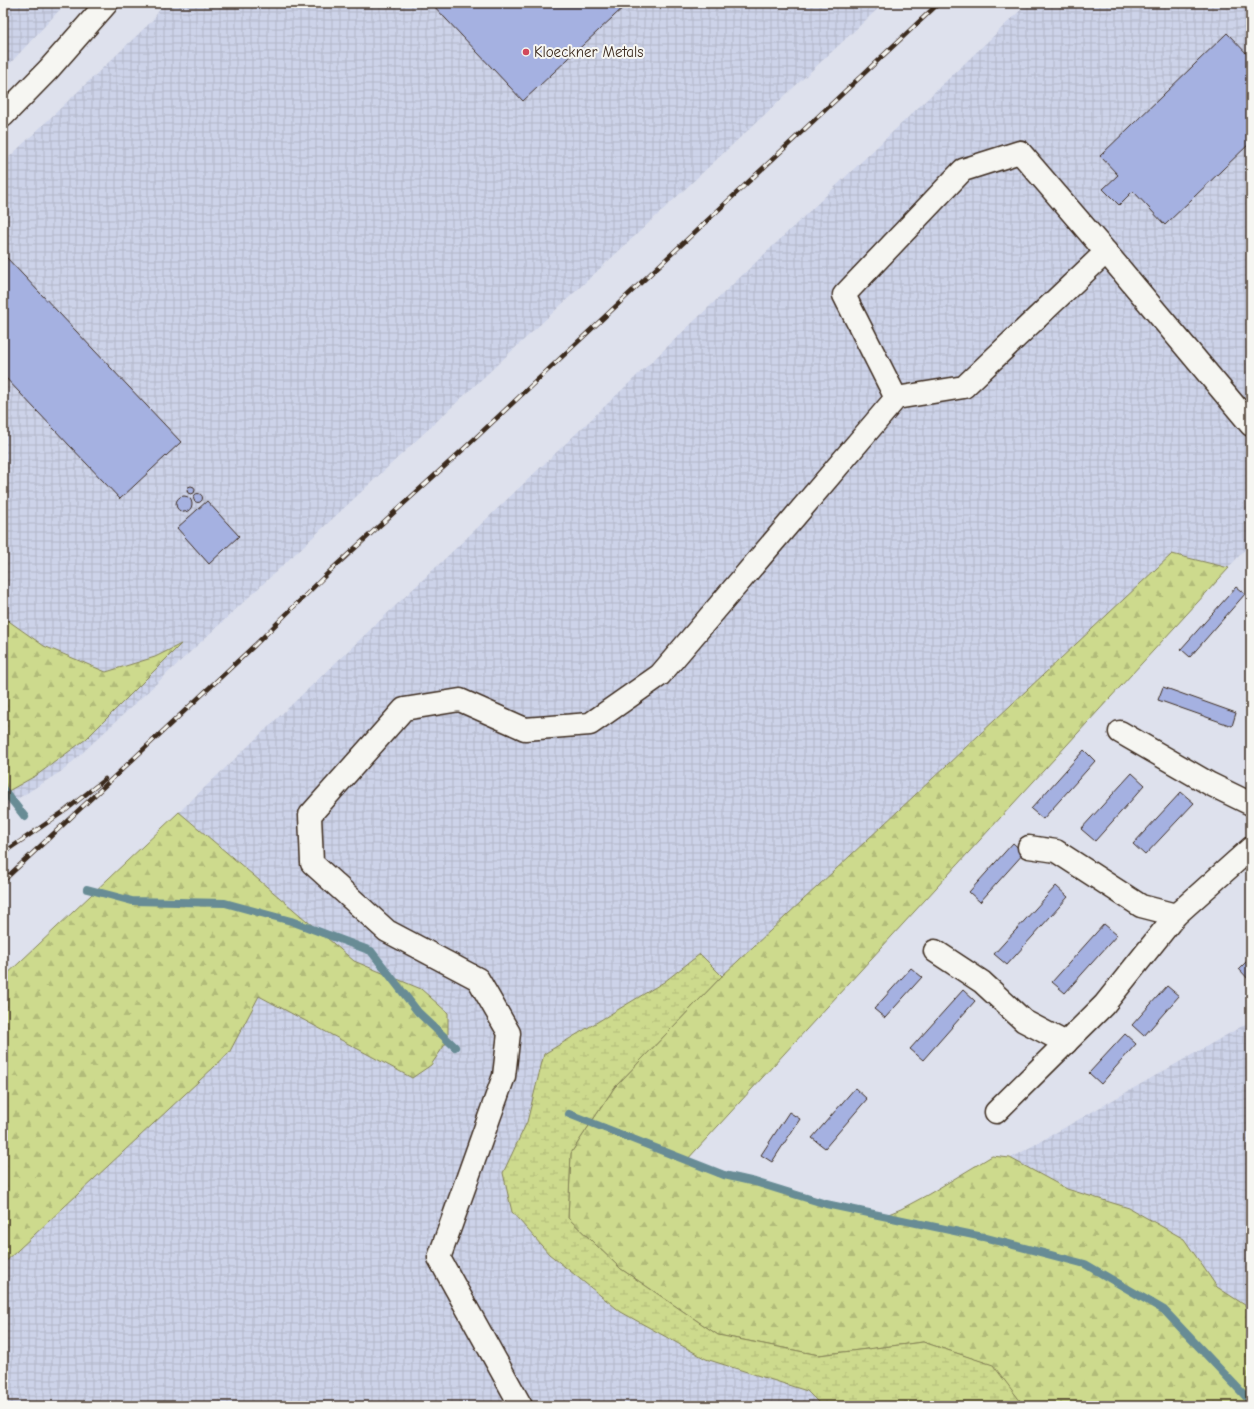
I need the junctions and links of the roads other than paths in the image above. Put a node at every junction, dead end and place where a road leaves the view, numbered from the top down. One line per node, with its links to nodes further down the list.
1 (106, 3): 2 (street)
2 (3, 116)
3 (1106, 252): 4 (street); 4 (street); 5 (street)
4 (896, 398): 14 (street)
5 (1251, 425)
6 (1120, 732): 7 (street)
7 (1251, 804)
8 (1029, 847): 10 (street)
9 (1251, 848): 10 (street)
10 (1176, 915): 12 (street)
11 (935, 951): 12 (street)
12 (1066, 1043): 13 (street)
13 (996, 1112)
14 (521, 1406)

